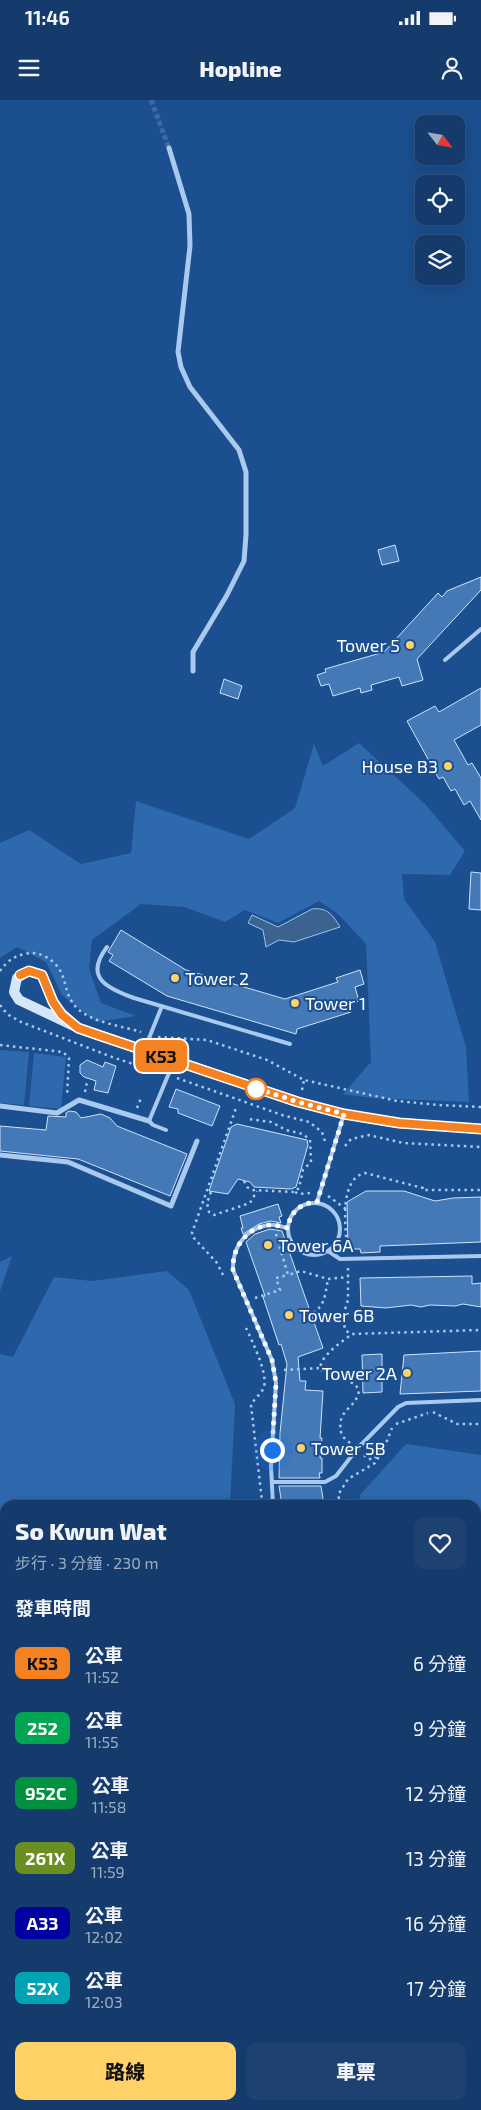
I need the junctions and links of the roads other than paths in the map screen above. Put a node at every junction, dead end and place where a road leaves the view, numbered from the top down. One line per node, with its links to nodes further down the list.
1 (169, 148): 4 (street)
2 (481, 629): 3 (lane)
3 (445, 660)
4 (193, 672)
5 (107, 947): 6 (lane)
6 (162, 1006): 8 (lane); 9 (lane)
7 (78, 1028): 7 (street); 9 (street)
8 (290, 1044)
9 (144, 1050): 10 (street)
10 (174, 1061): 12 (street); 13 (lane)
11 (0, 1106): 13 (street)
12 (344, 1114): 14 (street); 18 (lane)
13 (148, 1121): 15 (lane)
14 (481, 1129)
15 (166, 1130)
16 (197, 1141): 17 (street)
17 (0, 1155)
18 (317, 1202): 19 (lane); 20 (lane)
19 (288, 1228): 20 (lane); 23 (lane)
20 (328, 1251): 21 (lane)
21 (481, 1256)
22 (481, 1400): 23 (lane)
23 (272, 1482): 24 (lane)
24 (274, 1500)

